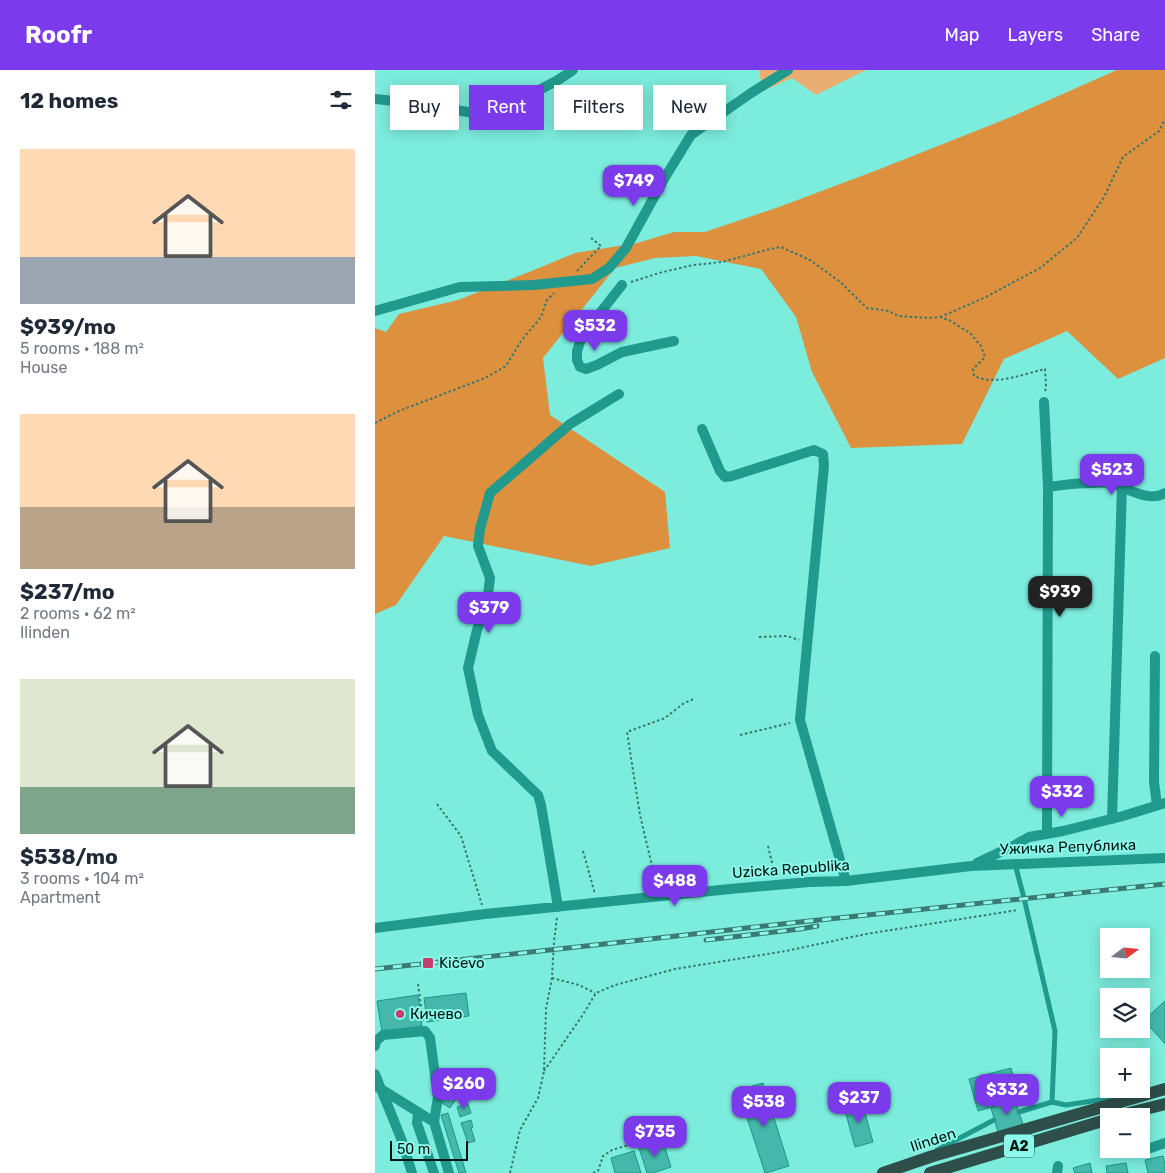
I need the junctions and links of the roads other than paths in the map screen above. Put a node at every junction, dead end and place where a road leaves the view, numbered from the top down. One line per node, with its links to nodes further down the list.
1 (573, 70): 3 (street)
2 (789, 70): 5 (street)
3 (375, 99)
4 (622, 285): 6 (street)
5 (375, 311)
6 (674, 341)
7 (619, 394): 21 (street)
8 (1044, 402): 11 (street)
9 (702, 429): 20 (street)
10 (1121, 486): 11 (street); 12 (street); 15 (street)
11 (1048, 487): 16 (street)
12 (1165, 493)
13 (1155, 656): 14 (street)
14 (1161, 804): 15 (street)
15 (1112, 819): 16 (street)
16 (1047, 834): 19 (street)
17 (1165, 858): 18 (street, Ужичка Република)
18 (1015, 864): 19 (street, Ужичка Република); 27 (lane)
19 (971, 866): 20 (street, Uzicka Republika)
20 (846, 881): 21 (street, Uzicka Republika)
21 (558, 907): 22 (street, Uzicka Republika)
22 (375, 928)
23 (375, 1046): 33 (street)
24 (375, 1074): 25 (street)
25 (378, 1087): 31 (street); 38 (street)
26 (1164, 1089): 27 (lane); 37 (main road, Ilinden / A2)
27 (1052, 1102): 30 (lane)
28 (1165, 1104): 29 (main road)
29 (1149, 1108)
30 (1019, 1112)
31 (418, 1113): 33 (street); 39 (street)
32 (994, 1120): 37 (lane)
33 (433, 1122): 40 (street)
34 (1100, 1122): 42 (main road, Ilinden / A2)
35 (1165, 1143): 36 (street)
36 (1150, 1148)
37 (910, 1164): 41 (main road, Ilinden / A2)
38 (412, 1173)
39 (434, 1173)
40 (449, 1173)
41 (883, 1173)
42 (930, 1173)

